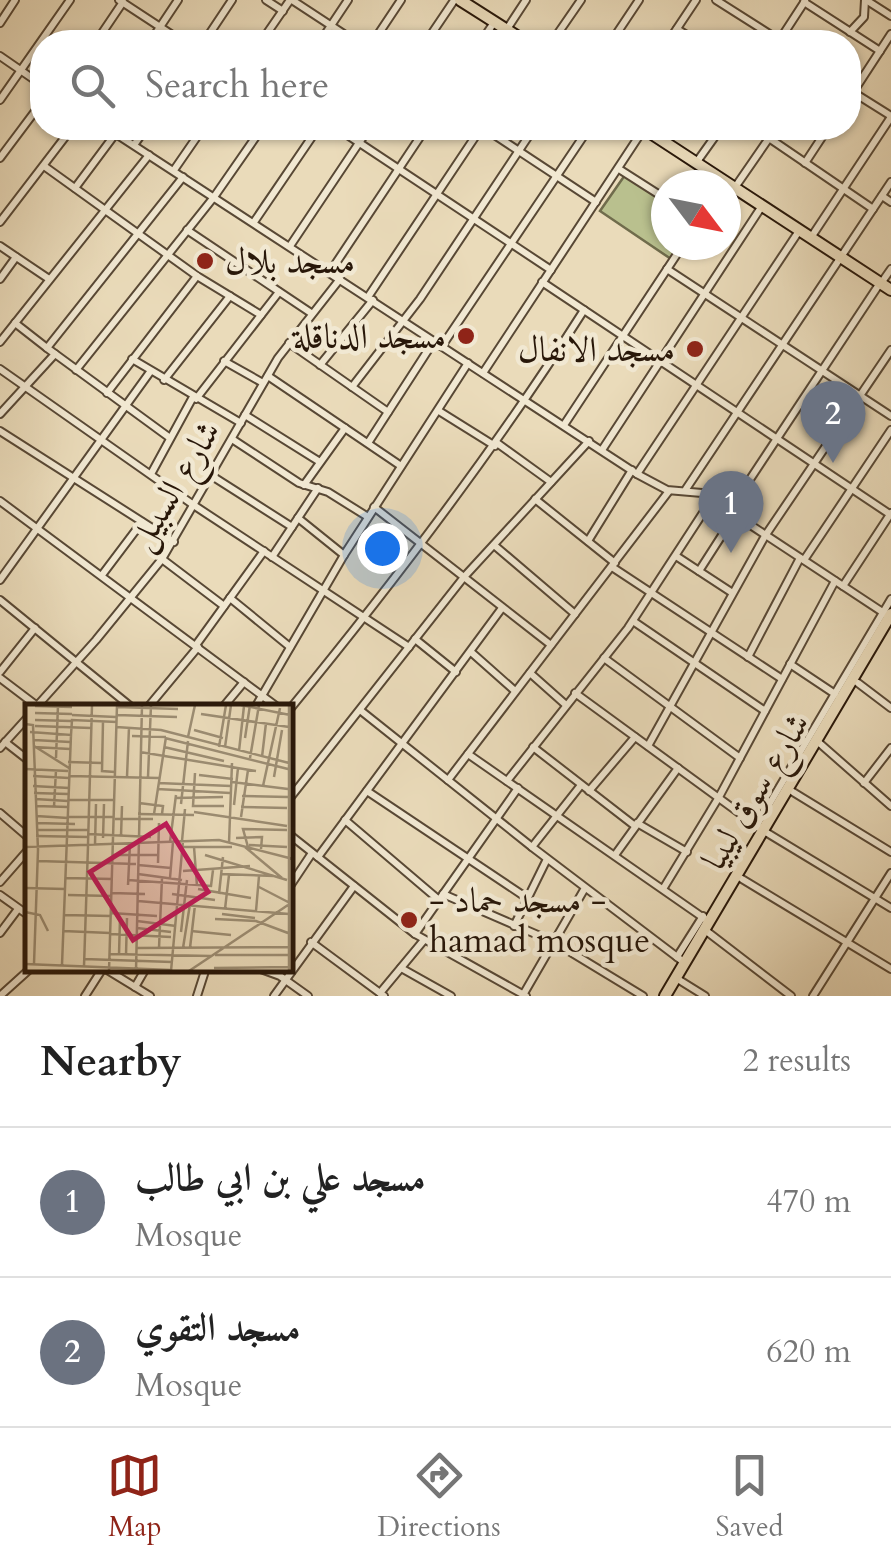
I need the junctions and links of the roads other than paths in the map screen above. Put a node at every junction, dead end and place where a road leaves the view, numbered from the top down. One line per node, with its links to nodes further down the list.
1 (15, 0): 21 (street)
2 (70, 0): 26 (street)
3 (178, 0): 23 (street)
4 (232, 0): 30 (street)
5 (266, 0): 19 (street)
6 (291, 0): 19 (street); 22 (street)
7 (348, 0): 22 (street)
8 (401, 0): 34 (street)
9 (526, 0): 38 (street)
10 (580, 0): 39 (street)
11 (625, 0): 18 (street)
12 (696, 0): 25 (street)
13 (716, 0): 42 (street)
14 (866, 0): 20 (street); 45 (street)
15 (122, 1): 23 (street); 27 (street)
16 (805, 1): 43 (street); 44 (street)
17 (461, 2): 24 (main road); 35 (street); 38 (main road)
18 (637, 3): 40 (street)
19 (282, 11): 31 (street)
20 (891, 16)
21 (0, 23)
22 (332, 26): 32 (street); 33 (street)
23 (160, 27): 28 (street); 29 (street)
24 (491, 27): 36 (street); 37 (main road)
25 (678, 28): 41 (street)
26 (50, 30)
27 (104, 30)
28 (158, 30)
29 (164, 30)
30 (212, 30)
31 (270, 30)
32 (329, 30)
33 (338, 30)
34 (381, 30)
35 (436, 30)
36 (489, 30)
37 (496, 30)
38 (507, 30)
39 (560, 30)
40 (619, 30)
41 (681, 30)
42 (761, 30)
43 (787, 30)
44 (847, 30)
45 (852, 30)
46 (891, 34): 48 (street)
47 (861, 39): 48 (street)
48 (880, 52): 53 (street)
49 (0, 56): 51 (street)
50 (30, 59): 51 (street)
51 (22, 71): 52 (street); 54 (street)
52 (30, 77)
53 (861, 79)
54 (0, 100)
55 (861, 100): 56 (street)
56 (891, 117): 96 (street)
57 (30, 118): 81 (street)
58 (63, 140): 84 (street)
59 (111, 140): 95 (street)
60 (126, 140): 78 (street)
61 (138, 140): 78 (street)
62 (195, 140): 87 (street)
63 (254, 140): 101 (street)
64 (310, 140): 109 (street)
65 (356, 140): 77 (street)
66 (418, 140): 86 (street)
67 (474, 140): 99 (street)
68 (501, 140): 79 (street)
69 (526, 140): 79 (street)
70 (581, 140): 90 (street)
71 (636, 140): 85 (street)
72 (671, 140): 82 (main road)
73 (712, 140): 82 (street)
74 (768, 140): 92 (street)
75 (772, 140): 83 (street)
76 (818, 140): 83 (street)
77 (359, 142): 86 (street); 116 (street)
78 (134, 145): 80 (street)
79 (518, 151): 90 (street); 107 (street)
80 (149, 155): 87 (street); 106 (street)
81 (0, 158)
82 (698, 161): 88 (main road); 89 (main road)
83 (804, 163): 96 (street)
84 (44, 166): 95 (street); 108 (street)
85 (619, 168): 97 (street); 102 (street)
86 (398, 169): 99 (street); 124 (street)
87 (174, 170): 91 (street)
88 (709, 170)
89 (714, 170)
90 (556, 176): 102 (street); 114 (street)
91 (183, 177): 101 (street); 112 (street)
92 (741, 180)
93 (891, 182): 100 (street)
94 (741, 186): 113 (main road)
95 (75, 188): 106 (street)
96 (842, 189): 105 (street); 113 (street)
97 (651, 190)
98 (741, 193): 104 (main road)
99 (437, 194): 107 (street); 134 (street)
100 (882, 196): 103 (street); 105 (street)
101 (214, 197): 109 (street); 110 (street)
102 (596, 202): 123 (street)
103 (891, 202)
104 (762, 206): 111 (main road); 132 (street)
105 (873, 209): 118 (street)
106 (104, 210): 112 (street); 128 (street)
107 (472, 218): 114 (street); 139 (street)
108 (0, 222)
109 (254, 222): 116 (street)
110 (188, 230): 117 (street); 131 (street)
111 (800, 230): 118 (main road); 138 (street)
112 (137, 232): 117 (street); 146 (street)
113 (814, 233): 118 (main road)
114 (512, 243): 123 (street); 144 (street)
115 (0, 246): 119 (street)
116 (290, 246): 124 (street)
117 (168, 255): 125 (street); 155 (street)
118 (842, 255): 130 (main road); 145 (street)
119 (16, 257): 126 (street); 128 (street)
120 (673, 260): 121 (street)
121 (668, 268): 132 (street); 141 (street)
122 (891, 269): 130 (street)
123 (551, 270): 129 (street)
124 (330, 272): 127 (street)
125 (198, 276): 133 (street); 149 (street)
126 (0, 279)
127 (340, 279): 134 (street); 136 (street, شارع السبيل)
128 (50, 280): 140 (street)
129 (542, 282): 135 (street); 158 (street)
130 (886, 284): 156 (street)
131 (279, 292): 136 (street); 137 (street)
132 (704, 293): 138 (street); 150 (street)
133 (230, 296): 137 (street); 160 (street)
134 (370, 298): 139 (street); 153 (street)
135 (584, 310): 141 (street); 167 (street)
136 (311, 313): 143 (street, شارع السبيل)
137 (261, 314): 151 (street)
138 (741, 317): 145 (street); 161 (street)
139 (404, 320): 144 (street); 162 (street)
140 (15, 323): 142 (street); 146 (street)
141 (622, 336): 150 (street); 176 (street)
142 (0, 342)
143 (288, 343): 153 (street); 159 (street, شارع السبيل)
144 (438, 343): 152 (street); 170 (street)
145 (781, 344): 156 (street); 171 (street)
146 (47, 348): 148 (street)
147 (891, 350): 165 (street)
148 (55, 354): 155 (street); 163 (street)
149 (132, 360): 157 (street); 164 (street)
150 (660, 361): 161 (street); 187 (street)
151 (224, 362): 159 (street); 166 (street)
152 (468, 363): 158 (street); 169 (street)
153 (320, 365): 162 (street)
154 (0, 369): 163 (street)
155 (76, 370): 164 (street)
156 (822, 371): 165 (street); 181 (street)
157 (150, 372): 160 (street); 168 (street)
158 (483, 373): 167 (street)
159 (266, 379): 173 (street, شارع السبيل); 177 (street)
160 (164, 380): 166 (street)
161 (695, 385): 171 (street); 191 (street)
162 (352, 387): 170 (street)
163 (25, 388): 172 (street); 182 (street)
164 (107, 393): 168 (street)
165 (860, 396): 174 (street); 189 (street)
166 (194, 398): 175 (street); 180 (street)
167 (526, 400): 176 (street); 186 (street)
168 (126, 407): 180 (street); 182 (street)
169 (438, 411): 186 (street); 190 (street)
170 (388, 412): 185 (street)
171 (736, 413): 181 (street); 199 (street)
172 (0, 414)
173 (245, 414): 175 (street, شارع السبيل); 188 (street)
174 (891, 416)
175 (240, 423): 183 (street, شارع السبيل)
176 (564, 425): 184 (street)
177 (345, 428): 185 (street); 188 (street)
178 (0, 430): 194 (street)
179 (891, 430): 198 (street)
180 (170, 438): 192 (street)
181 (777, 439): 189 (street); 206 (street)
182 (101, 440): 192 (street); 194 (street)
183 (232, 440): 193 (street, شارع السبيل); 196 (street)
184 (588, 441): 187 (street); 195 (street)
185 (368, 443): 190 (street)
186 (496, 445): 195 (street); 216 (street)
187 (602, 450): 191 (street)
188 (320, 462): 196 (street)
189 (814, 464): 198 (street); 213 (street)
190 (401, 466): 205 (street)
191 (635, 472): 200 (street); 214 (street)
192 (150, 474): 204 (street)
193 (212, 476): 204 (street, شارع السبيل); 211 (street)
194 (73, 478): 210 (street); 212 (street)
195 (551, 482): 201 (street)
196 (304, 485): 197 (street)
197 (318, 488): 208 (street); 209 (street)
198 (851, 489): 207 (street); 223 (street)
199 (685, 490): 200 (street); 202 (street)
200 (670, 491): 224 (street)
201 (535, 499): 214 (street); 217 (street)
202 (712, 500): 206 (street); 220 (street)
203 (0, 501): 212 (street)
204 (196, 506): 215 (street, شارع السبيل); 218 (street)
205 (374, 508): 208 (street); 216 (street)
206 (732, 513): 213 (street); 225 (street)
207 (891, 514): 229 (street)
208 (368, 517): 219 (street)
209 (298, 518): 211 (street); 219 (street)
210 (142, 522): 215 (street); 226 (street)
211 (292, 528): 221 (street)
212 (38, 529): 226 (street); 228 (street)
213 (765, 536): 223 (street); 231 (street)
214 (588, 540): 224 (street)
215 (174, 542): 222 (street, شارع السبيل)
216 (421, 544): 227 (street); 240 (street)
217 (494, 545): 227 (street); 239 (street)
218 (264, 551): 221 (street); 234 (street)
219 (344, 555): 230 (street)
220 (676, 556): 225 (street); 232 (street)
221 (272, 557): 230 (street)
222 (162, 559): 233 (street, شارع السبيل); 237 (street)
223 (802, 559): 229 (street); 250 (street)
224 (614, 565): 232 (street); 239 (street)
225 (699, 571): 231 (street)
226 (102, 575): 233 (street)
227 (464, 577): 238 (street); 245 (street)
228 (0, 580)
229 (839, 584): 241 (street); 254 (street)
230 (322, 590): 240 (street); 248 (street)
231 (731, 592): 244 (street)
232 (652, 594): 242 (street); 244 (street)
233 (132, 598): 247 (street); 252 (street, شارع السبيل)
234 (230, 598): 237 (street); 248 (street)
235 (891, 599): 241 (street)
236 (0, 600): 243 (street)
237 (224, 606): 247 (street)
238 (502, 608): 246 (street); 249 (street)
239 (575, 614): 246 (street)
240 (366, 617): 245 (street); 273 (street)
241 (889, 617): 260 (main road, شارع سوق ليبيا); 264 (main road, شارع سوق ليبيا)
242 (632, 621): 251 (street); 253 (street)
243 (35, 628): 252 (street); 257 (street)
244 (710, 631): 250 (street); 253 (street)
245 (412, 643): 255 (street); 276 (street)
246 (551, 645): 256 (street)
247 (197, 646): 259 (street); 268 (street)
248 (290, 647): 263 (street)
249 (471, 652): 255 (street); 261 (street)
250 (748, 657): 258 (street)
251 (604, 658): 262 (street); 274 (street)
252 (76, 662): 266 (street, شارع السبيل); 267 (street)
253 (693, 662): 274 (street); 277 (street)
254 (790, 664): 258 (street); 264 (street)
255 (456, 672): 281 (street)
256 (530, 673): 261 (street); 272 (street)
257 (0, 675): 265 (street)
258 (782, 679): 277 (street)
259 (244, 682): 263 (street); 269 (street)
260 (858, 682): 275 (street); 280 (main road, شارع سوق ليبيا)
261 (515, 692): 286 (street)
262 (575, 693): 272 (street); 279 (street)
263 (262, 696): 270 (street); 271 (street)
264 (839, 697): 280 (main road, شارع سوق ليبيا); 306 (street)
265 (35, 704)
266 (39, 704)
267 (128, 704)
268 (152, 704)
269 (230, 704)
270 (257, 704)
271 (273, 704)
272 (566, 705): 284 (street)
273 (292, 707)
274 (668, 708): 283 (street); 288 (street)
275 (891, 708)
276 (360, 710): 281 (street); 298 (street)
277 (765, 711): 288 (street)
278 (25, 720): 282 (street)
279 (635, 738): 283 (street); 296 (street)
280 (819, 743): 292 (street); 297 (main road, شارع سوق ليبيا); 306 (main road, شارع سوق ليبيا)
281 (402, 744): 290 (street); 295 (street)
282 (3, 745): 287 (street)
283 (648, 746): 289 (street)
284 (533, 747): 291 (street); 293 (street)
285 (890, 752): 292 (street)
286 (468, 754): 290 (street); 291 (street)
287 (25, 758)
288 (740, 758): 299 (street)
289 (678, 768): 299 (street); 305 (street)
290 (448, 780): 303 (street)
291 (507, 781): 294 (street)
292 (864, 783): 300 (street)
293 (581, 785): 296 (street); 302 (street)
294 (518, 788): 302 (street); 303 (street)
295 (367, 791): 304 (street); 315 (street)
296 (589, 791): 305 (street)
297 (793, 792): 306 (main road, شارع سوق ليبيا); 311 (street)
298 (292, 795)
299 (719, 797): 306 (street); 310 (street)
300 (891, 806)
301 (0, 813): 307 (street)
302 (556, 816): 309 (street); 312 (street)
303 (496, 818): 309 (street); 315 (street)
304 (346, 820): 313 (street); 325 (street)
305 (636, 824): 310 (street); 312 (street)
306 (763, 830): 318 (main road, شارع سوق ليبيا); 327 (street); 331 (main road, شارع سوق ليبيا)
307 (25, 834)
308 (292, 838): 313 (street)
309 (532, 847): 316 (street)
310 (686, 852): 323 (street)
311 (891, 852)
312 (614, 854): 323 (street)
313 (315, 855): 320 (street); 321 (street)
314 (25, 856): 319 (street)
315 (469, 858): 325 (street); 326 (street)
316 (547, 859): 322 (street); 326 (street)
317 (891, 873): 327 (street)
318 (742, 878): 331 (main road, شارع سوق ليبيا); 338 (street)
319 (0, 882)
320 (292, 884)
321 (354, 886): 334 (street); 336 (street)
322 (585, 888): 337 (street); 339 (street)
323 (663, 889): 331 (street)
324 (0, 896): 328 (street)
325 (441, 897): 332 (street); 334 (street)
326 (526, 898): 332 (street)
327 (875, 899): 329 (street); 338 (street)
328 (18, 908): 330 (street); 333 (street)
329 (891, 908)
330 (25, 914)
331 (706, 925): 339 (main road, شارع سوق ليبيا); 351 (main road, شارع سوق ليبيا); 366 (street)
332 (514, 926): 337 (street)
333 (0, 932)
334 (415, 934): 335 (street)
335 (424, 940): 341 (street); 353 (street)
336 (311, 942): 340 (street); 354 (street)
337 (554, 942): 355 (street); 363 (street)
338 (847, 942): 342 (street); 367 (street)
339 (681, 960): 351 (main road, شارع سوق ليبيا)
340 (292, 968)
341 (401, 968): 354 (street); 362 (street)
342 (891, 969)
343 (28, 971): 356 (street)
344 (102, 971): 357 (street)
345 (109, 971): 352 (street)
346 (144, 971): 352 (street)
347 (205, 971): 359 (street)
348 (265, 971): 350 (street)
349 (290, 971): 350 (street)
350 (284, 979): 360 (street); 361 (street)
351 (678, 979): 364 (main road, شارع سوق ليبيا); 365 (street)
352 (135, 987): 358 (street)
353 (511, 993): 355 (street)
354 (380, 995)
355 (524, 995)
356 (0, 996)
357 (85, 996)
358 (150, 996)
359 (197, 996)
360 (274, 996)
361 (308, 996)
362 (451, 996)
363 (643, 996)
364 (668, 996)
365 (705, 996)
366 (791, 996)
367 (813, 996)

